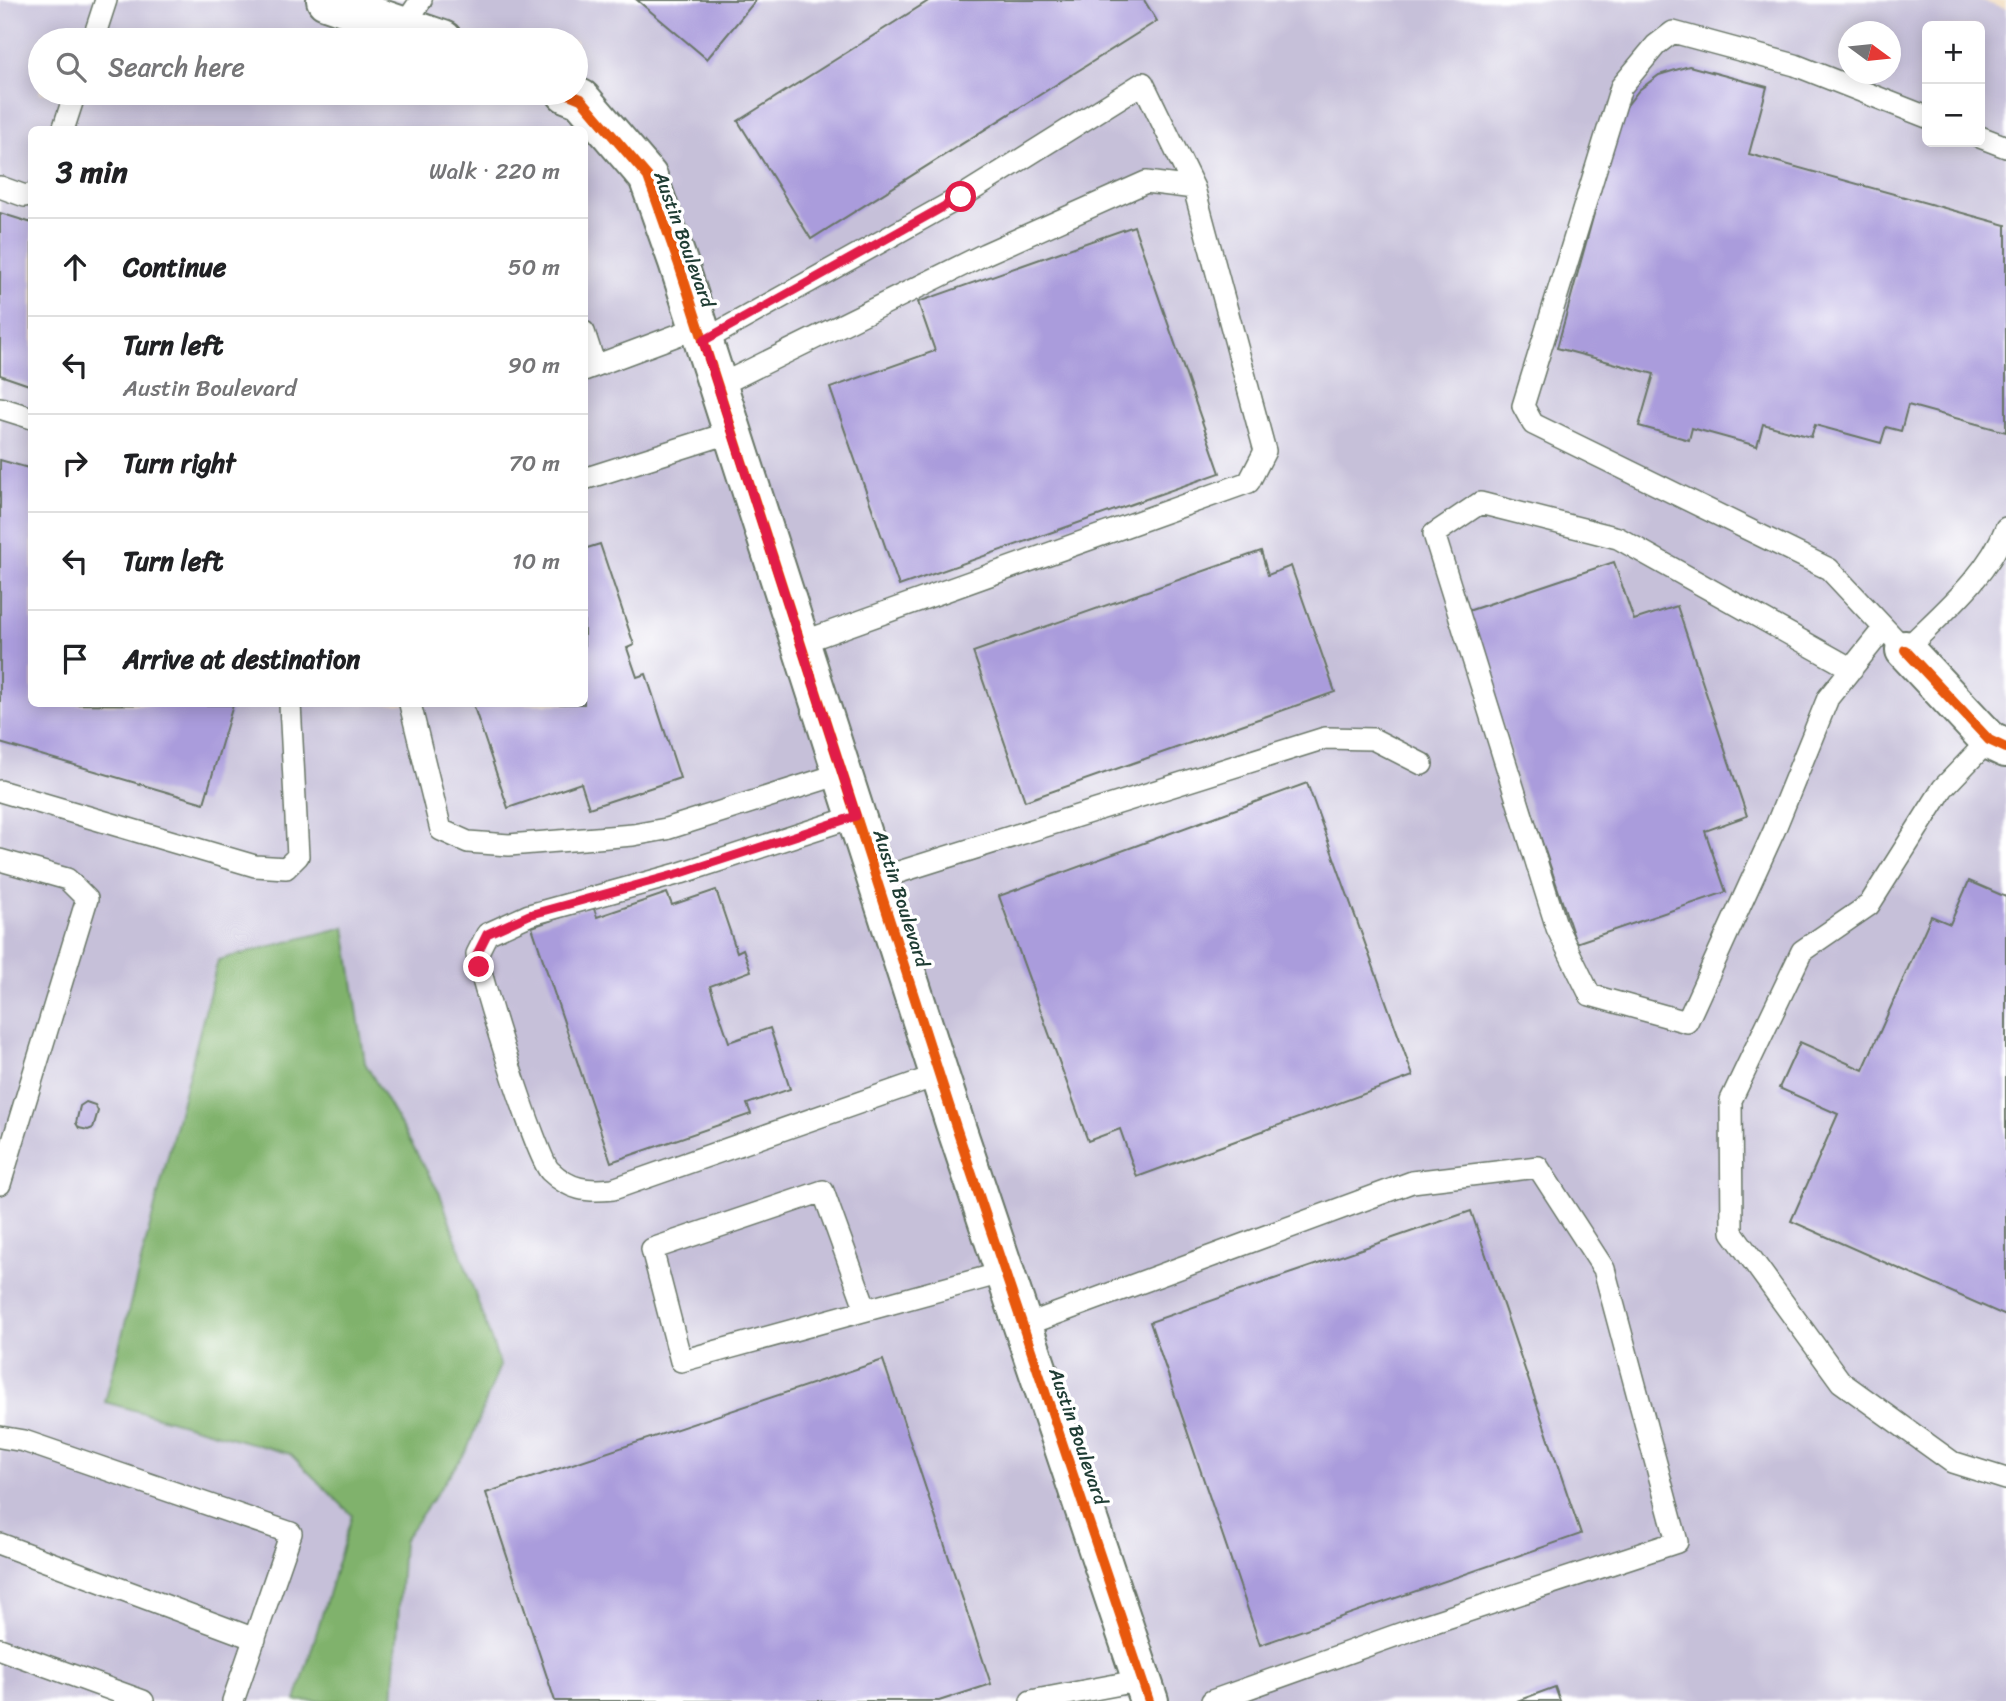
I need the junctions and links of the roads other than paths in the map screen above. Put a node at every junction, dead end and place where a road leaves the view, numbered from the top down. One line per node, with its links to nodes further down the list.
1 (106, 0): 4 (lane)
2 (326, 0): 3 (street)
3 (412, 13): 5 (street)
4 (97, 28)
5 (429, 28)
6 (71, 105): 9 (lane)
7 (586, 105): 15 (street, Austin Boulevard)
8 (1922, 115): 23 (lane)
9 (64, 126)
10 (1985, 139): 11 (lane)
11 (2006, 147)
12 (0, 187): 14 (lane)
13 (1194, 188): 15 (lane); 17 (lane); 24 (lane)
14 (28, 195)
15 (701, 334): 16 (lane); 17 (street, Austin Boulevard)
16 (590, 368)
17 (718, 386): 20 (street, Austin Boulevard)
18 (0, 408): 19 (lane)
19 (28, 417)
20 (732, 432): 21 (lane); 24 (street, Austin Boulevard)
21 (588, 478)
22 (2006, 528): 23 (lane)
23 (1895, 639): 25 (lane); 28 (street)
24 (800, 643): 30 (street, Austin Boulevard)
25 (1852, 669): 25 (lane)
26 (290, 707): 31 (lane)
27 (411, 707): 30 (lane)
28 (1997, 744): 41 (lane)
29 (1422, 764): 34 (lane)
30 (843, 774): 32 (street, Austin Boulevard)
31 (0, 791)
32 (856, 816): 34 (street, Austin Boulevard); 35 (lane)
33 (0, 860): 36 (lane)
34 (877, 879): 35 (street, Austin Boulevard)
35 (941, 1074): 37 (street, Austin Boulevard)
36 (0, 1184)
37 (1005, 1272): 38 (lane); 39 (street, Austin Boulevard)
38 (866, 1310): 38 (lane)
39 (1023, 1326): 45 (street, Austin Boulevard); 49 (lane)
40 (0, 1437): 43 (lane)
41 (2006, 1479)
42 (0, 1544): 43 (lane)
43 (255, 1639): 47 (lane)
44 (0, 1649): 46 (lane)
45 (1146, 1690): 48 (lane)
46 (143, 1701)
47 (233, 1701)
48 (1031, 1701)
49 (1212, 1701)

